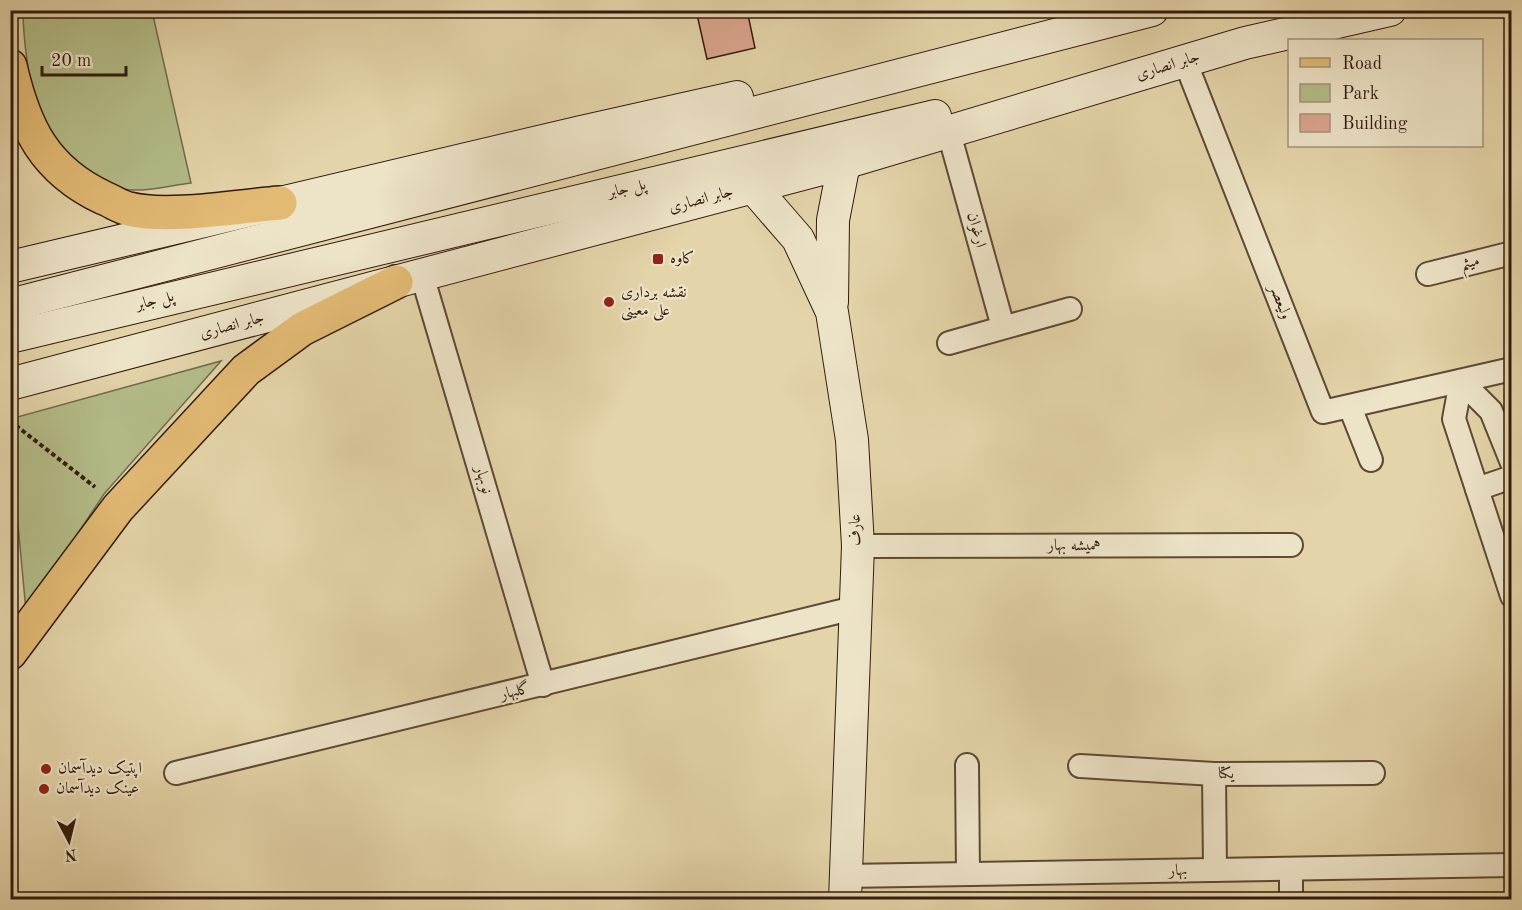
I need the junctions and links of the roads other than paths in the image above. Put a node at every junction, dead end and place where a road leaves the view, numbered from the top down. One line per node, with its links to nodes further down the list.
1 (1136, 10): 10 (main road)
2 (1152, 10): 15 (main road, پل جابر)
3 (1390, 10): 4 (main road, جابر انصاری)
4 (1245, 43): 5 (main road, جابر انصاری); 19 (main road, پل جابر)
5 (1185, 61): 7 (main road, جابر انصاری); 24 (street, ولیعصر)
6 (10, 66): 10 (main road)
7 (950, 133): 8 (main road, جابر انصاری); 18 (street, ارغوان)
8 (844, 163): 9 (main road, جابر انصاری); 17 (main road)
9 (753, 187): 14 (main road, جابر انصاری); 17 (main road, عارف)
10 (280, 203): 12 (main road)
11 (1512, 253): 13 (street, میثم)
12 (10, 267)
13 (1428, 274)
14 (409, 279): 23 (main road, جابر انصاری); 33 (main road); 34 (street, نوبهار)
15 (10, 305)
16 (1070, 309): 18 (street)
17 (832, 312): 30 (main road, عارف)
18 (1003, 327): 20 (street)
19 (10, 337)
20 (949, 342)
21 (1512, 369): 22 (street, ولیعصر)
22 (1461, 381): 24 (street, ولیعصر); 26 (street); 28 (street)
23 (10, 384)
24 (1350, 407): 25 (street)
25 (1371, 460)
26 (1512, 463)
27 (1512, 477): 28 (street)
28 (1477, 489): 31 (street)
29 (1291, 545): 30 (street, همیشه بهار)
30 (858, 546): 32 (main road, عارف)
31 (1511, 592)
32 (854, 608): 34 (street, گلبهار); 44 (main road, عارف)
33 (10, 654)
34 (543, 685): 37 (street, گلبهار)
35 (967, 765): 43 (street)
36 (1080, 766): 39 (street, یکتا)
37 (176, 773)
38 (1373, 773): 39 (street, یکتا)
39 (1214, 774): 42 (street)
40 (1512, 865): 41 (street, بهار)
41 (1291, 868): 42 (street, بهار); 45 (street)
42 (1215, 870): 43 (street, بهار)
43 (968, 874): 44 (street, بهار)
44 (845, 888)
45 (1291, 900)

